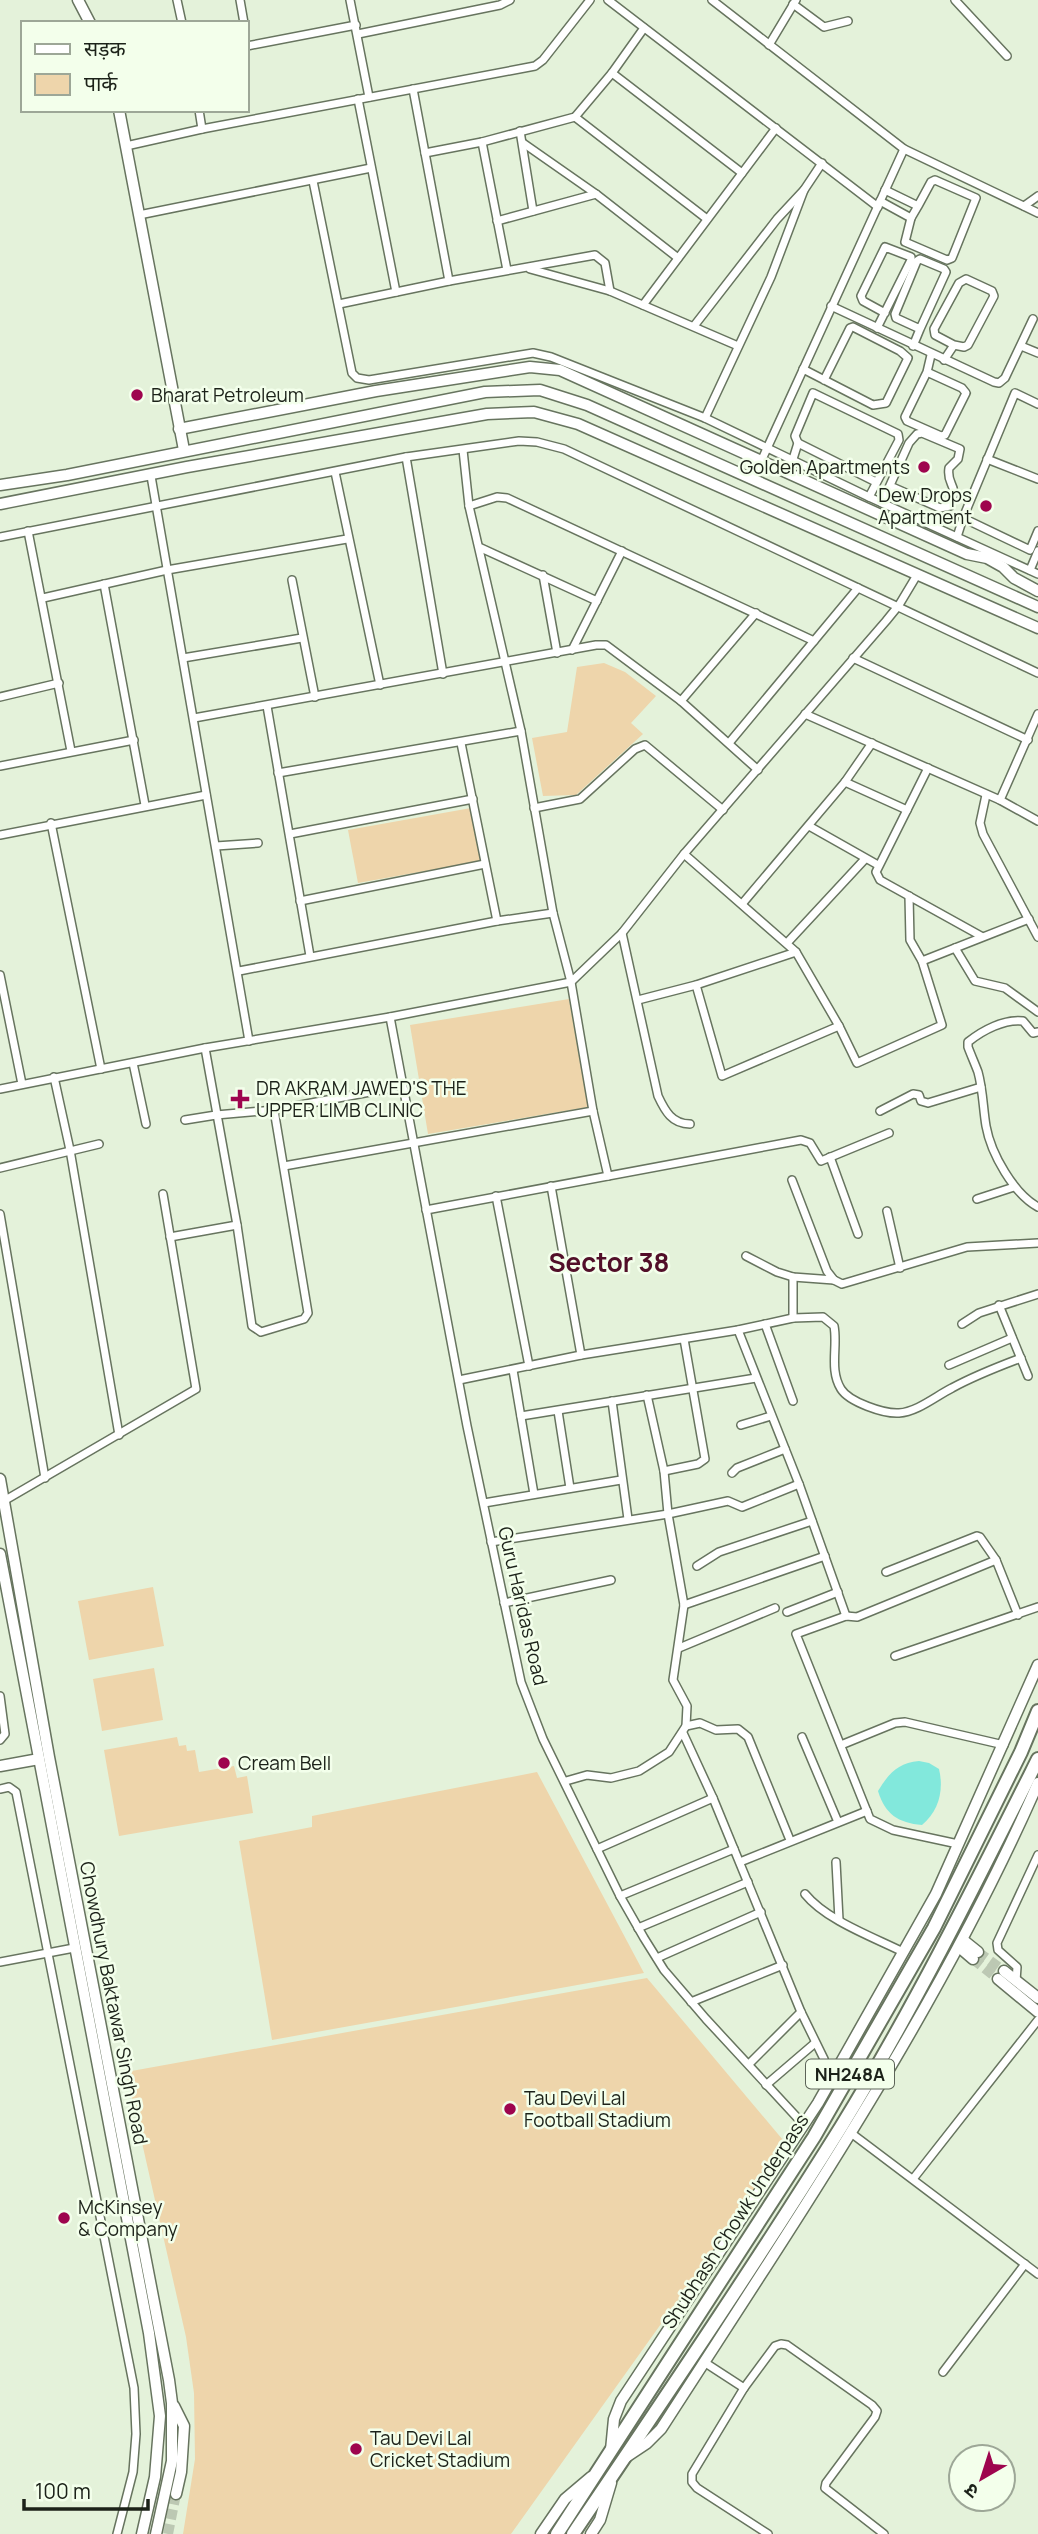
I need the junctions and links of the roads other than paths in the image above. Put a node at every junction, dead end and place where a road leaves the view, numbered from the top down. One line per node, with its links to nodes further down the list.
1 (78, 0): 11 (main road)
2 (177, 0): 12 (street)
3 (240, 0): 13 (street)
4 (349, 0): 15 (street)
5 (510, 0): 17 (street)
6 (590, 0): 22 (street)
7 (608, 0): 16 (street)
8 (712, 0): 19 (street)
9 (955, 0): 20 (street)
10 (794, 2): 14 (street); 19 (street)
11 (89, 21)
12 (182, 21)
13 (244, 21)
14 (848, 21)
15 (356, 24): 17 (street); 18 (street)
16 (644, 28): 21 (street); 28 (street)
17 (358, 34): 23 (street)
18 (248, 43)
19 (769, 45): 34 (street)
20 (1007, 56)
21 (612, 73): 27 (street); 38 (street)
22 (413, 89): 23 (street); 35 (street)
23 (369, 97): 24 (street)
24 (358, 99): 29 (street); 37 (street)
25 (118, 112): 33 (main road)
26 (199, 112): 29 (street)
27 (575, 117): 30 (street); 51 (street)
28 (776, 128): 36 (street); 38 (street)
29 (202, 129): 33 (street)
30 (520, 131): 31 (street); 32 (street)
31 (482, 142): 35 (street); 52 (street)
32 (523, 143): 42 (street); 47 (street)
33 (125, 146): 49 (main road)
34 (904, 149): 41 (street); 46 (street)
35 (425, 153): 56 (street)
36 (822, 163): 40 (street); 44 (street)
37 (370, 168): 39 (street); 58 (street)
38 (742, 173): 51 (street)
39 (313, 181): 49 (street); 59 (street)
40 (804, 190): 64 (street); 68 (street)
41 (885, 190): 44 (street); 45 (street)
42 (596, 194): 47 (street); 53 (street)
43 (1038, 196): 46 (street)
44 (879, 204): 50 (street); 61 (street)
45 (918, 206): 50 (street); 50 (street)
46 (1024, 206): 48 (street)
47 (533, 211): 52 (street)
48 (1038, 213)
49 (139, 215): 80 (main road)
50 (911, 218)
51 (707, 219): 53 (street)
52 (497, 221): 55 (street)
53 (678, 258): 60 (street)
54 (525, 267): 55 (street); 57 (street); 57 (street)
55 (507, 270): 56 (street)
56 (449, 281): 58 (street)
57 (610, 291): 60 (street)
58 (396, 292): 59 (street)
59 (339, 304): 78 (street)
60 (643, 305): 64 (street)
61 (831, 306): 65 (street); 74 (street)
62 (885, 313): 62 (street); 65 (street)
63 (1033, 319): 70 (street)
64 (694, 326): 68 (street)
65 (877, 328): 69 (street)
66 (920, 329): 66 (street); 69 (street)
67 (954, 345): 67 (street); 73 (street)
68 (738, 346): 78 (street)
69 (913, 346): 72 (street)
70 (1021, 346): 71 (street); 73 (street)
71 (1038, 351)
72 (931, 355): 73 (street); 75 (street)
73 (944, 360)
74 (803, 369): 76 (street); 83 (street)
75 (927, 372): 75 (street)
76 (824, 380): 76 (street)
77 (1038, 404): 87 (street)
78 (705, 418): 83 (street)
79 (335, 421): 81 (main road); 84 (main road); 94 (main road)
80 (179, 429): 84 (main road); 89 (main road)
81 (338, 441): 93 (main road); 120 (main road)
82 (798, 443): 88 (street); 96 (street); 96 (street)
83 (768, 447): 88 (street); 89 (street)
84 (184, 450): 90 (main road)
85 (463, 450): 86 (street); 104 (street); 123 (street)
86 (405, 457): 91 (street); 139 (street)
87 (987, 459): 95 (street); 106 (street)
88 (793, 460): 101 (street)
89 (760, 463): 94 (street); 115 (main road)
90 (89, 470): 92 (main road); 98 (main road)
91 (335, 472): 105 (street); 111 (street)
92 (67, 475): 97 (main road); 100 (main road)
93 (151, 476): 98 (main road); 105 (street)
94 (753, 479): 128 (main road)
95 (1038, 479)
96 (876, 482): 101 (street)
97 (0, 485)
98 (92, 486): 100 (main road)
99 (890, 486): 99 (street); 102 (street)
100 (70, 491): 103 (main road)
101 (869, 497): 102 (street)
102 (882, 503): 110 (street)
103 (0, 504)
104 (469, 506): 112 (street); 113 (street)
105 (155, 507): 107 (street); 116 (street)
106 (963, 518): 108 (street); 110 (street)
107 (28, 531): 109 (street); 125 (street)
108 (1038, 531)
109 (0, 537)
110 (957, 537): 115 (street)
111 (347, 539): 116 (street); 141 (street)
112 (481, 548): 119 (street); 137 (street)
113 (622, 551): 126 (street); 129 (street)
114 (1038, 551): 117 (street)
115 (1005, 563): 117 (street); 124 (main road)
116 (167, 570): 122 (street); 135 (street)
117 (1030, 570): 118 (street)
118 (1038, 574)
119 (543, 575): 126 (street); 134 (street)
120 (917, 575): 127 (street); 130 (main road)
121 (292, 580): 131 (street)
122 (104, 584): 125 (street); 150 (street)
123 (858, 588): 127 (street); 132 (street)
124 (1038, 591)
125 (43, 598): 140 (street)
126 (597, 601): 133 (street)
127 (899, 606): 136 (street); 138 (street)
128 (1038, 607)
129 (756, 613): 132 (street); 144 (street)
130 (1038, 628)
131 (302, 638): 135 (street); 143 (street)
132 (814, 641): 153 (street)
133 (572, 650): 134 (street); 144 (street)
134 (556, 653): 137 (street)
135 (183, 658): 148 (street)
136 (853, 658): 146 (street); 151 (street)
137 (506, 663): 139 (street); 149 (street)
138 (1038, 673)
139 (443, 674): 141 (street)
140 (59, 683): 142 (street); 155 (street)
141 (380, 685): 143 (street)
142 (0, 696)
143 (315, 697): 145 (street)
144 (681, 701): 153 (street)
145 (267, 706): 148 (street); 159 (street)
146 (805, 713): 154 (street); 158 (street)
147 (1038, 714): 151 (street)
148 (194, 718): 162 (street)
149 (521, 731): 152 (street); 166 (street)
150 (134, 740): 155 (street); 165 (street)
151 (1028, 740): 164 (street)
152 (461, 743): 159 (street); 163 (street)
153 (729, 743): 158 (street)
154 (872, 743): 157 (street); 160 (street)
155 (71, 751): 156 (street)
156 (0, 766)
157 (928, 768): 161 (street); 168 (street)
158 (758, 769): 167 (street)
159 (278, 773): 172 (street)
160 (845, 782): 168 (street); 171 (street)
161 (986, 794): 164 (street); 184 (street)
162 (206, 795): 165 (street); 175 (street)
163 (472, 799): 172 (street); 178 (street)
164 (1000, 800): 169 (street)
165 (145, 805): 170 (street)
166 (534, 808): 167 (street); 183 (street)
167 (723, 810): 176 (street)
168 (906, 810): 179 (street)
169 (1038, 821)
170 (51, 823): 173 (street); 206 (street)
171 (809, 826): 177 (street); 182 (street)
172 (290, 834): 181 (street)
173 (0, 835)
174 (258, 843): 175 (street)
175 (216, 846): 194 (street)
176 (684, 854): 182 (street); 186 (street)
177 (865, 859): 179 (street); 189 (street)
178 (485, 864): 181 (street); 185 (street)
179 (878, 864): 180 (street)
180 (909, 896): 187 (street); 193 (street)
181 (300, 901): 192 (street)
182 (742, 904): 189 (street)
183 (553, 913): 185 (street); 196 (street)
184 (1029, 919): 187 (street); 188 (street)
185 (498, 920): 192 (street)
186 (622, 933): 196 (street); 198 (street)
187 (981, 936): 190 (street)
188 (1038, 937)
189 (787, 943): 191 (street)
190 (955, 948): 193 (street); 199 (street)
191 (796, 953): 197 (street); 201 (street)
192 (310, 956): 194 (street)
193 (922, 961): 201 (street)
194 (239, 971): 203 (street)
195 (0, 975): 208 (street)
196 (572, 982): 200 (street); 213 (street)
197 (696, 985): 198 (street); 201 (street)
198 (638, 1000): 218 (street)
199 (1038, 1012)
200 (390, 1017): 203 (street); 209 (street, Guru Haridas Road)
201 (839, 1026)
202 (1038, 1032): 210 (street)
203 (249, 1041): 204 (street)
204 (205, 1048): 205 (street); 215 (street)
205 (133, 1063): 206 (street); 217 (street)
206 (101, 1069): 207 (street)
207 (54, 1077): 208 (street); 222 (street)
208 (22, 1084): 211 (street)
209 (402, 1086): 212 (street); 220 (street, Guru Haridas Road)
210 (981, 1087): 214 (street); 229 (street)
211 (0, 1088)
212 (274, 1110): 215 (street); 224 (street)
213 (593, 1111): 220 (street); 226 (street)
214 (880, 1111)
215 (216, 1115): 216 (street); 237 (street)
216 (185, 1120)
217 (146, 1124)
218 (690, 1124)
219 (889, 1133): 223 (street)
220 (415, 1143): 224 (street); 234 (street, Guru Haridas Road)
221 (99, 1144): 222 (street)
222 (70, 1150): 225 (street); 269 (street)
223 (830, 1157): 226 (street); 238 (street)
224 (284, 1166): 237 (street)
225 (0, 1168)
226 (608, 1176): 228 (street)
227 (792, 1180): 244 (street)
228 (551, 1186): 231 (street); 253 (street)
229 (1014, 1187): 232 (street); 233 (street)
230 (163, 1194): 239 (street)
231 (496, 1196): 234 (street); 256 (street)
232 (977, 1199)
233 (1037, 1207)
234 (426, 1210): 260 (street, Guru Haridas Road)
235 (887, 1211): 242 (street)
236 (0, 1214): 273 (street)
237 (237, 1225): 239 (street)
238 (858, 1234)
239 (170, 1237): 269 (street)
240 (1038, 1243): 242 (street)
241 (746, 1256): 243 (street)
242 (900, 1268): 244 (street)
243 (793, 1277): 244 (street); 247 (street)
244 (834, 1280)
245 (1038, 1294): 246 (street)
246 (999, 1305): 249 (street); 251 (street)
247 (793, 1318): 248 (street); 254 (street)
248 (765, 1324): 250 (street); 264 (street)
249 (962, 1324)
250 (738, 1330): 252 (street); 259 (street)
251 (1012, 1338): 254 (street); 255 (street)
252 (684, 1339): 253 (street); 261 (street)
253 (581, 1355): 256 (street)
254 (1021, 1358): 258 (street)
255 (949, 1365)
256 (530, 1366): 257 (street)
257 (513, 1370): 260 (street); 266 (street)
258 (1028, 1376)
259 (756, 1378): 261 (street); 267 (street)
260 (459, 1380): 280 (street, Guru Haridas Road)
261 (694, 1388): 262 (street); 271 (street)
262 (647, 1395): 263 (street); 271 (street)
263 (612, 1401): 265 (street); 275 (street)
264 (793, 1401)
265 (558, 1411): 266 (street); 277 (street)
266 (521, 1416): 278 (street)
267 (771, 1416): 268 (street); 270 (street)
268 (741, 1425)
269 (119, 1435): 273 (street)
270 (785, 1449): 272 (street); 276 (street)
271 (664, 1471): 281 (street)
272 (733, 1473)
273 (45, 1478): 279 (street)
274 (0, 1479): 279 (main road, Chowdhury Baktawar Singh Road)
275 (621, 1480): 277 (street); 282 (street)
276 (799, 1484): 281 (street); 283 (street)
277 (570, 1488): 278 (street)
278 (534, 1494): 280 (street)
279 (2, 1502): 358 (main road, Chowdhury Baktawar Singh Road)
280 (484, 1503): 284 (street, Guru Haridas Road)
281 (668, 1514): 282 (street); 294 (street)
282 (628, 1519): 284 (street)
283 (812, 1521): 286 (street); 288 (street)
284 (491, 1542): 293 (street, Guru Haridas Road)
285 (0, 1554): 291 (main road, Chowdhury Baktawar Singh Road)
286 (825, 1556): 292 (street); 294 (street)
287 (996, 1560): 289 (street); 298 (street); 299 (street)
288 (697, 1566)
289 (886, 1572)
290 (611, 1580): 293 (street)
291 (2, 1581): 310 (main road, Chowdhury Baktawar Singh Road)
292 (838, 1592): 297 (street); 299 (street)
293 (504, 1603): 313 (street, Guru Haridas Road)
294 (684, 1605): 300 (street)
295 (1038, 1607): 298 (street)
296 (775, 1608): 300 (street)
297 (787, 1612)
298 (1018, 1615): 301 (street)
299 (846, 1616): 308 (street)
300 (679, 1648): 305 (street)
301 (895, 1656)
302 (1038, 1665): 309 (main road)
303 (0, 1696): 307 (street)
304 (1038, 1711): 359 (highway, Shubhash Chowk Underpass / NH248A)
305 (684, 1730): 313 (street); 316 (street); 319 (street)
306 (802, 1737): 318 (street)
307 (0, 1740)
308 (841, 1745): 309 (street); 317 (street)
309 (1004, 1745): 320 (main road)
310 (39, 1759): 312 (main road); 333 (main road, Chowdhury Baktawar Singh Road)
311 (1038, 1759): 360 (highway, Shubhash Chowk Underpass / NH248A)
312 (0, 1766)
313 (566, 1782): 321 (street, Guru Haridas Road)
314 (1038, 1783): 332 (main road)
315 (0, 1789): 334 (street)
316 (713, 1798): 321 (street); 322 (street)
317 (867, 1811): 318 (street); 320 (street)
318 (838, 1822): 319 (street)
319 (790, 1840): 324 (street)
320 (958, 1844): 335 (main road)
321 (597, 1849): 328 (street, Guru Haridas Road)
322 (734, 1849): 324 (street); 328 (street)
323 (1038, 1855): 340 (street)
324 (740, 1861): 326 (street)
325 (836, 1862): 330 (street)
326 (748, 1882): 329 (street); 331 (street)
327 (805, 1894): 330 (street)
328 (620, 1896): 331 (street, Guru Haridas Road)
329 (761, 1912): 337 (street); 339 (street)
330 (839, 1920): 335 (street)
331 (638, 1928): 337 (street, Guru Haridas Road)
332 (961, 1943): 336 (main road); 351 (main road)
333 (74, 1948): 334 (street); 365 (main road, Chowdhury Baktawar Singh Road)
334 (48, 1952): 338 (street); 364 (street)
335 (903, 1952): 350 (main road)
336 (976, 1955)
337 (657, 1958): 342 (street, Guru Haridas Road)
338 (0, 1962)
339 (783, 1965): 342 (street); 343 (street)
340 (1016, 1981): 341 (main road); 344 (main road)
341 (1038, 1998)
342 (691, 2002): 348 (street, Guru Haridas Road)
343 (801, 2012): 346 (street); 348 (street)
344 (1038, 2012)
345 (1038, 2020): 352 (street)
346 (816, 2043): 347 (street); 349 (street)
347 (824, 2059)
348 (750, 2064): 349 (street, Guru Haridas Road)
349 (766, 2084): 350 (street, Guru Haridas Road)
350 (804, 2125): 359 (main road)
351 (851, 2133): 352 (street); 355 (main road)
352 (913, 2179): 353 (street)
353 (1026, 2264): 354 (street); 356 (street)
354 (1038, 2274)
355 (704, 2362): 357 (street); 360 (main road)
356 (943, 2372)
357 (744, 2388): 371 (street); 372 (street)
358 (172, 2403): 363 (main road); 366 (main road, Chowdhury Baktawar Singh Road)
359 (611, 2450): 361 (highway, NH248A)
360 (625, 2458): 362 (highway, NH248A)
361 (600, 2469): 367 (main road); 368 (highway, NH248A)
362 (612, 2476): 369 (highway, NH248A); 370 (main road)
363 (176, 2494)
364 (117, 2534)
365 (142, 2534)
366 (156, 2534)
367 (541, 2534)
368 (558, 2534)
369 (573, 2534)
370 (591, 2534)
371 (768, 2534)
372 (884, 2534)

